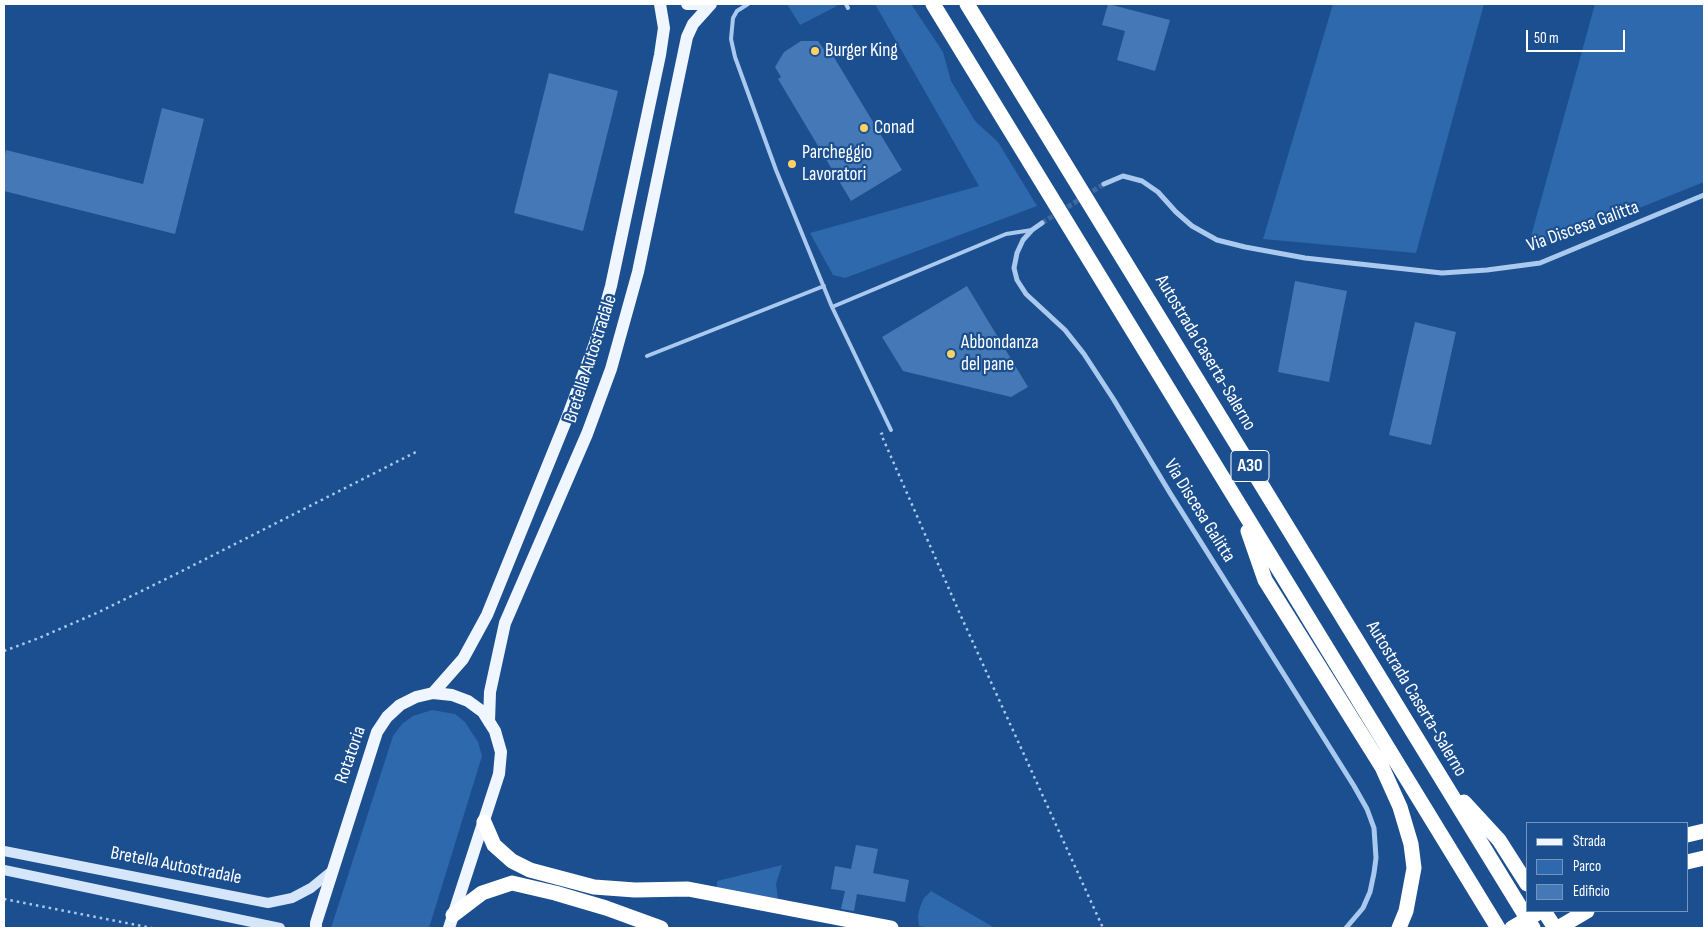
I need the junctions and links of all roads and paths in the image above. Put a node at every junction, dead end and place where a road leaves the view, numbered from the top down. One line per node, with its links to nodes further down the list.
1 (660, 4): 19 (main road, Bretella Autostradale)
2 (686, 4): 3 (main road)
3 (703, 4)
4 (711, 4): 20 (main road, Bretella Autostradale)
5 (748, 4): 12 (lane)
6 (933, 4): 17 (highway, A30)
7 (967, 4): 21 (highway, Autostrada Caserta-Salerno / A30)
8 (1104, 184): 9 (street, Via Discesa Galitta)
9 (1704, 195)
10 (1042, 223): 11 (street, Via Discesa Galitta)
11 (1032, 230): 13 (lane); 42 (street, Via Discesa Galitta)
12 (824, 286): 13 (lane); 14 (lane)
13 (832, 307): 15 (lane)
14 (647, 356)
15 (891, 430): 41 (path)
16 (416, 452): 18 (path)
17 (1240, 506): 43 (highway); 44 (highway, A30)
18 (4, 651)
19 (434, 693): 20 (main road, Rotatoria); 29 (main road, Rotatoria)
20 (489, 722): 22 (main road, Rotatoria)
21 (1441, 778): 30 (highway); 46 (highway, Autostrada Caserta-Salerno / A30)
22 (484, 822): 35 (main road, Rotatoria); 40 (highway)
23 (1704, 831): 24 (highway)
24 (1688, 834)
25 (4, 851): 29 (main road, Bretella Autostradale)
26 (1704, 858): 27 (highway)
27 (1688, 862)
28 (4, 870): 37 (main road, Bretella Autostradale)
29 (333, 870): 38 (main road, Rotatoria)
30 (1526, 882)
31 (4, 899): 36 (path)
32 (1540, 912): 45 (highway, bridge)
33 (1543, 912): 47 (highway)
34 (1584, 912): 47 (highway)
35 (451, 922): 39 (highway)
36 (152, 928)
37 (280, 928)
38 (316, 928)
39 (661, 928)
40 (891, 928)
41 (1103, 928)
42 (1346, 928)
43 (1399, 928)
44 (1498, 928)
45 (1512, 928)
46 (1533, 928)
47 (1557, 928)

